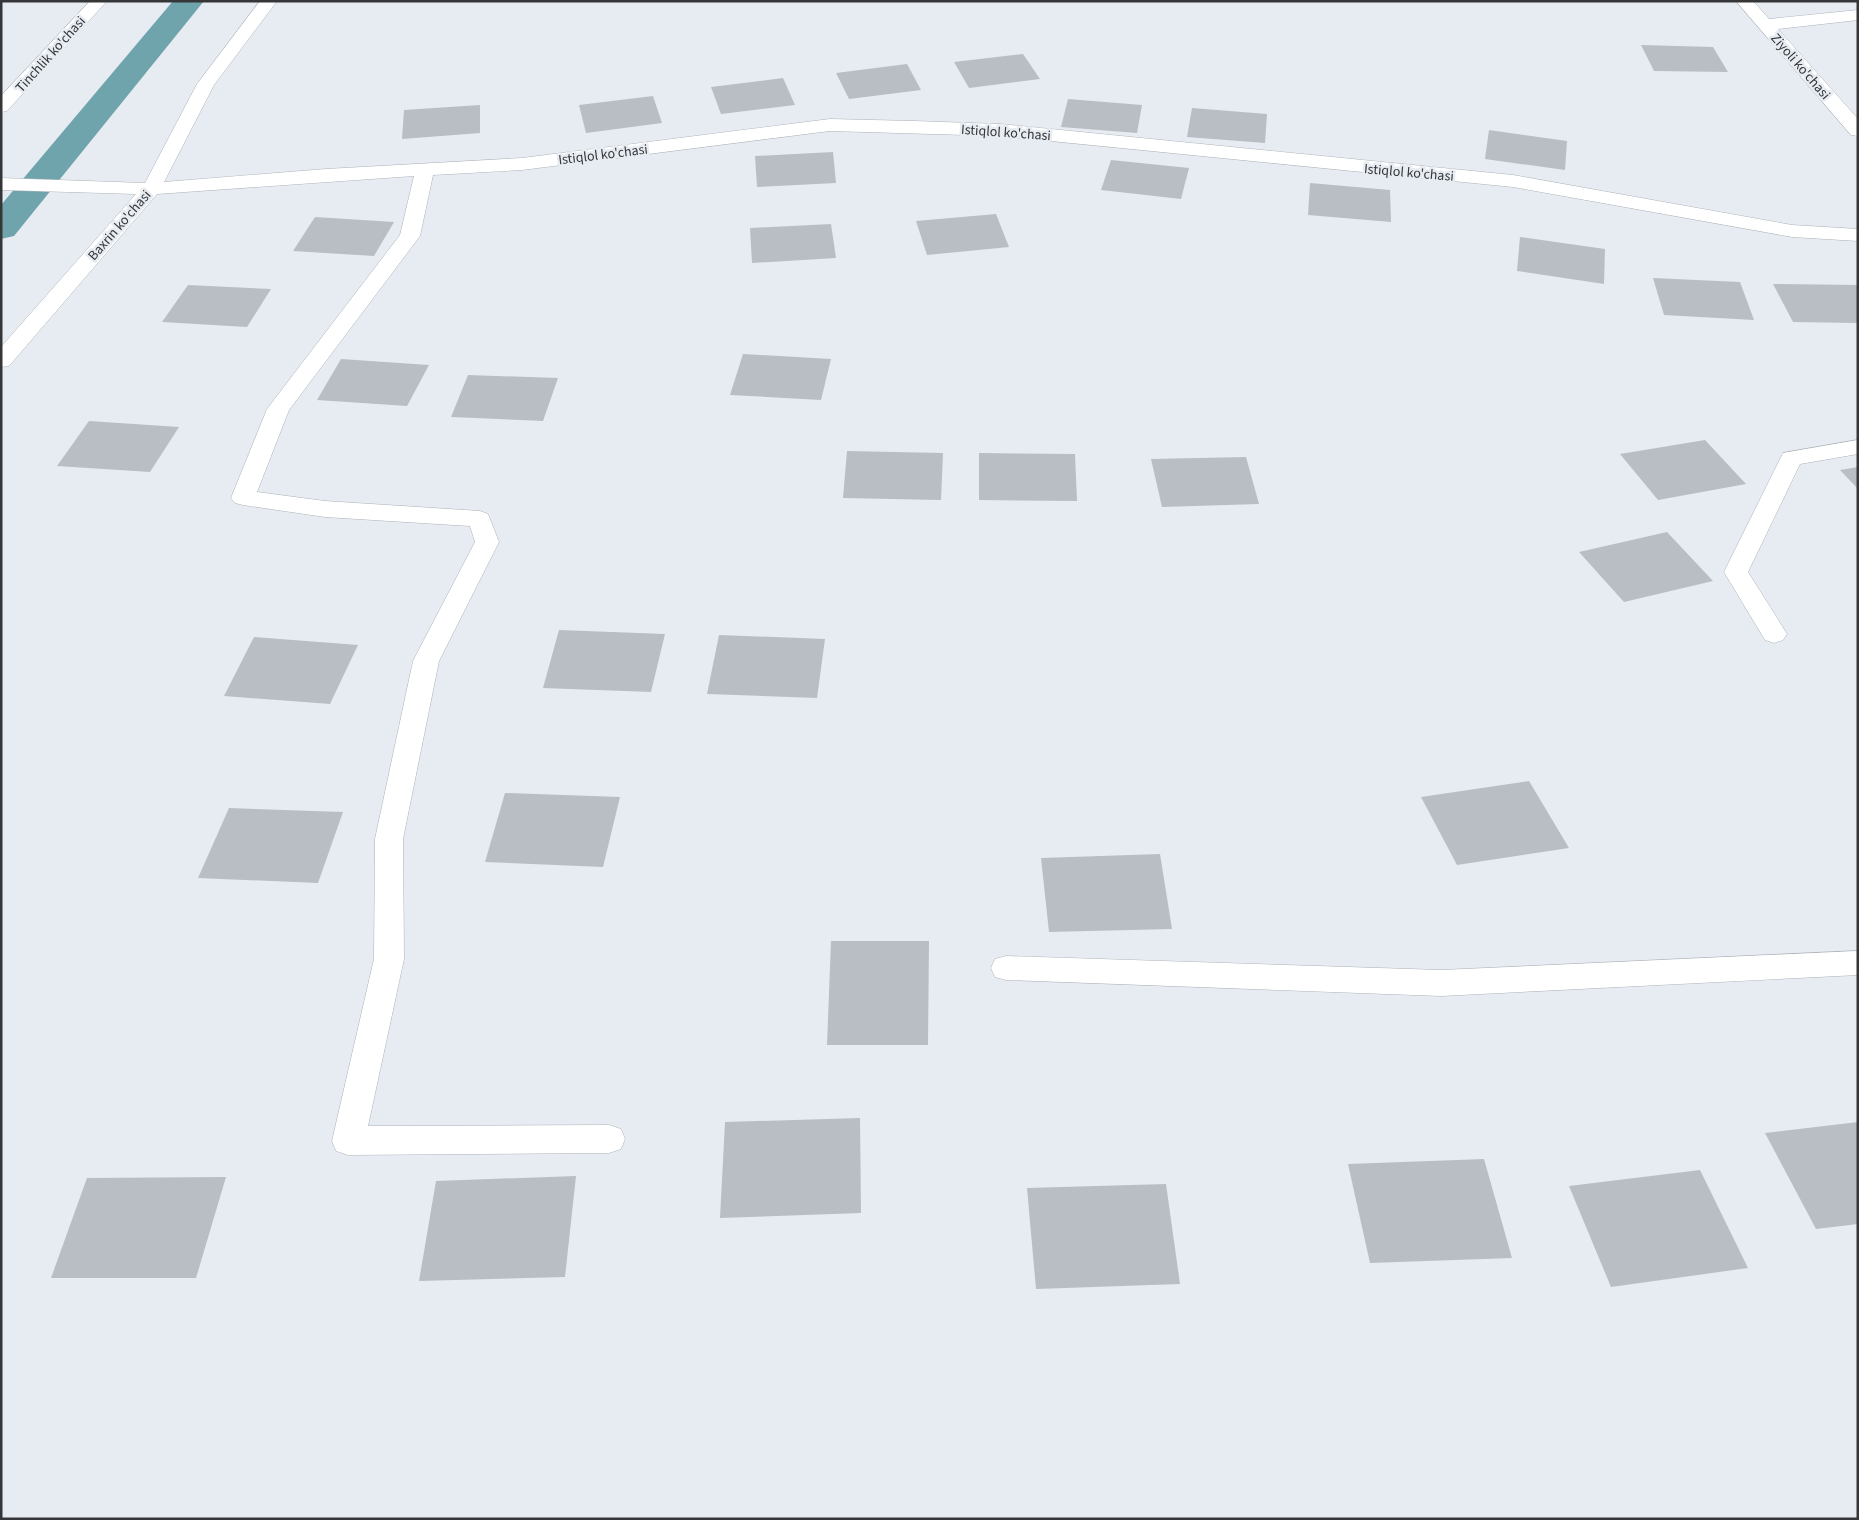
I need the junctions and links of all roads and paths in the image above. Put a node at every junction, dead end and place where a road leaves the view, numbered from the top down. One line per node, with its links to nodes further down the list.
1 (99, 1): 7 (street, Tinchlik ko'chasi)
2 (268, 1): 11 (street, Baxrin ko'chasi)
3 (1744, 1): 6 (street, Ziyoli ko'chasi)
4 (1829, 1): 5 (street)
5 (1851, 16): 6 (street)
6 (1764, 25): 8 (street, Ziyoli ko'chasi)
7 (1, 107)
8 (1858, 131)
9 (426, 169): 11 (street, Istiqlol ko'chasi); 12 (street, Istiqlol ko'chasi); 18 (street)
10 (1, 184): 11 (street, Istiqlol ko'chasi)
11 (151, 189): 13 (street, Baxrin ko'chasi)
12 (1858, 235)
13 (1, 361)
14 (1858, 447): 15 (street)
15 (1774, 634)
16 (1858, 963): 17 (street)
17 (1006, 968)
18 (609, 1139)

